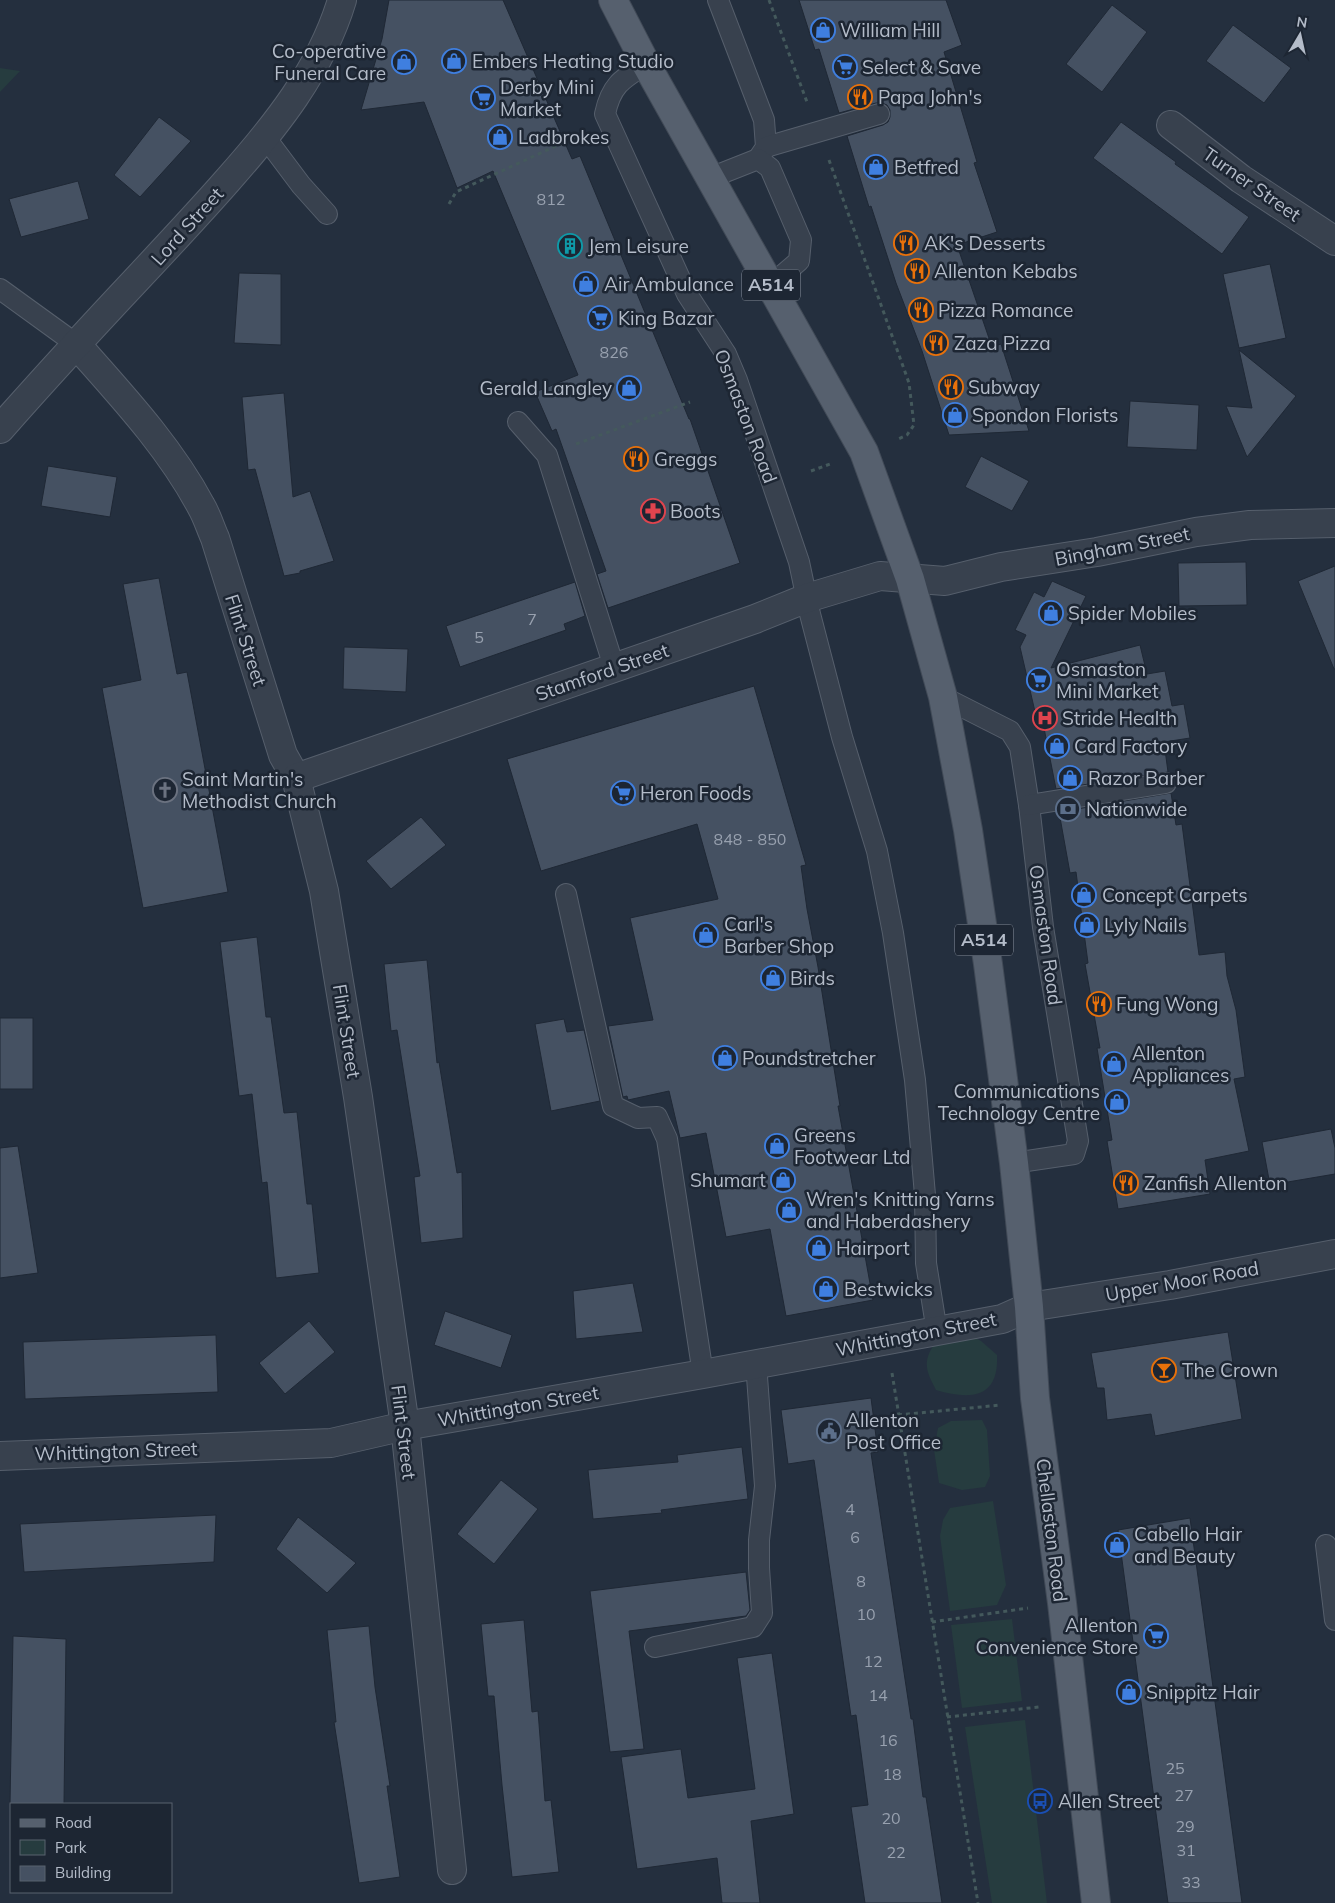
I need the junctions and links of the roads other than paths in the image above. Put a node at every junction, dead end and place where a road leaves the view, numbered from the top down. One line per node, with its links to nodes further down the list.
1 (342, 0): 7 (street, Lord Street)
2 (613, 0): 4 (main road, A514)
3 (718, 0): 8 (lane)
4 (646, 64): 9 (main road, A514); 19 (lane, Osmaston Road)
5 (879, 114): 8 (lane)
6 (1171, 126): 11 (street, Turner Street)
7 (264, 138): 10 (lane); 14 (street, Lord Street)
8 (762, 153): 9 (lane); 12 (lane)
9 (710, 178): 12 (main road, A514)
10 (327, 214)
11 (1335, 241)
12 (772, 285): 18 (main road, A514)
13 (0, 289): 14 (lane, Flint Street)
14 (76, 344): 16 (street, Lord Street); 22 (street, Flint Street)
15 (518, 422): 20 (lane)
16 (0, 429)
17 (1335, 523): 18 (street, Bingham Street)
18 (910, 579): 19 (street, Stamford Street); 21 (main road, A514)
19 (807, 598): 20 (street, Stamford Street); 29 (lane, Osmaston Road)
20 (614, 667): 22 (street, Stamford Street)
21 (943, 697): 24 (lane, Osmaston Road); 26 (main road, A514)
22 (296, 778): 32 (street, Flint Street)
23 (1166, 783): 24 (lane)
24 (1029, 805): 26 (lane, Osmaston Road)
25 (566, 894): 31 (lane)
26 (1014, 1163): 28 (main road, A514)
27 (1335, 1254): 28 (street, Upper Moor Road)
28 (1028, 1307): 29 (street, Whittington Street); 38 (main road, Chellaston Road / A514)
29 (937, 1332): 30 (street, Whittington Street)
30 (756, 1363): 31 (street, Whittington Street); 36 (lane)
31 (704, 1374): 32 (street, Whittington Street)
32 (405, 1426): 33 (street, Whittington Street); 37 (street, Flint Street)
33 (0, 1456)
34 (1326, 1545): 35 (lane)
35 (1335, 1620)
36 (655, 1647)
37 (452, 1870)
38 (1096, 1903)

